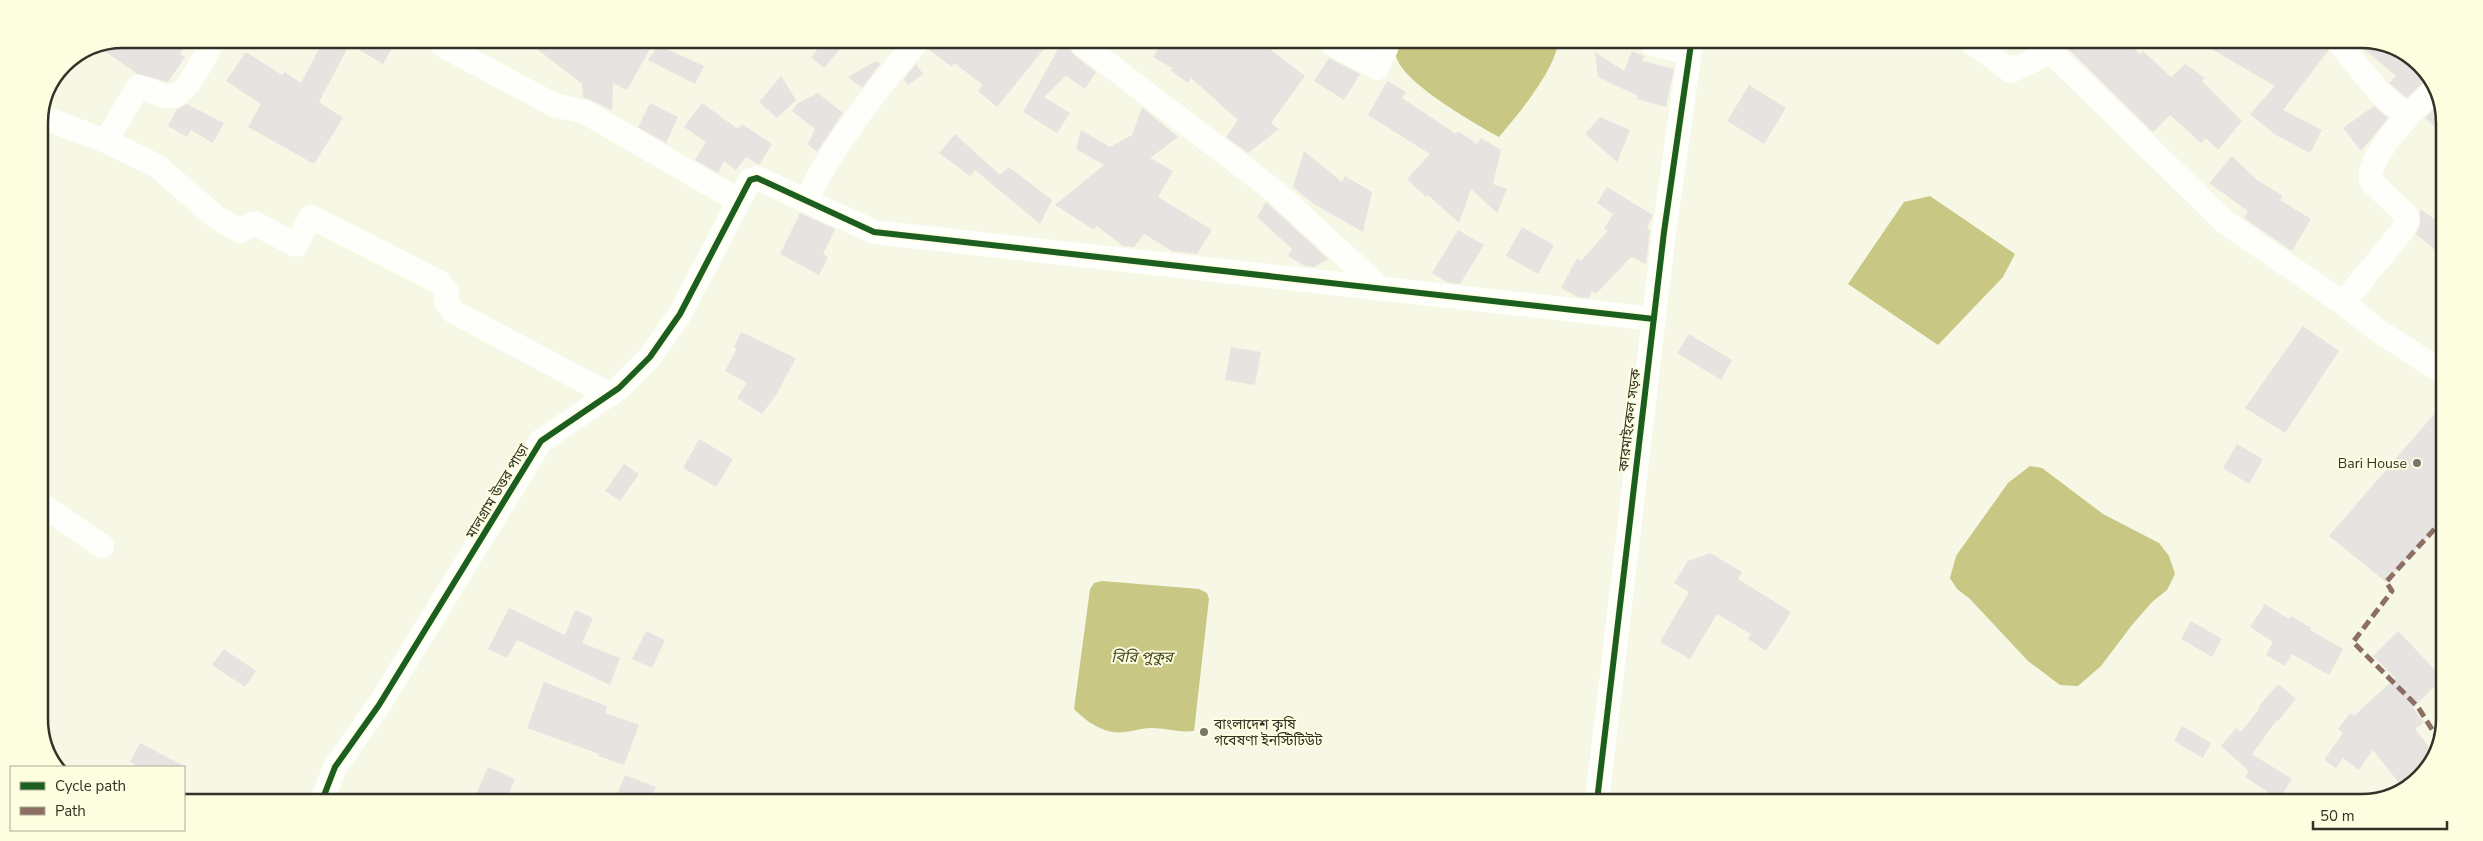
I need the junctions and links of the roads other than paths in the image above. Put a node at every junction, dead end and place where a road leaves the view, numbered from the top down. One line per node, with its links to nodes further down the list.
1 (210, 48): 13 (street)
2 (448, 48): 15 (street)
3 (912, 48): 14 (street)
4 (1087, 48): 16 (street)
5 (1339, 48): 6 (street)
6 (1386, 48)
7 (1691, 48): 18 (street, কারমাইকেল সড়ক)
8 (1980, 48): 17 (street)
9 (2343, 48): 11 (street)
10 (2430, 94): 11 (street)
11 (2407, 116): 17 (street)
12 (48, 119): 13 (street)
13 (106, 141): 20 (street)
14 (806, 200): 15 (street, মালগ্রাম উত্তর পাড়া); 16 (street, মালগ্রাম উত্তর পাড়া)
15 (739, 201): 20 (street, মালগ্রাম উত্তর পাড়া)
16 (1381, 289): 18 (street, মালগ্রাম উত্তর পাড়া)
17 (2343, 303): 19 (street)
18 (1654, 319): 24 (street, কারমাইকেল সড়ক)
19 (2435, 363)
20 (610, 395): 23 (street, মালগ্রাম উত্তর পাড়া)
21 (48, 509): 22 (street)
22 (102, 546)
23 (325, 794)
24 (1598, 794)

